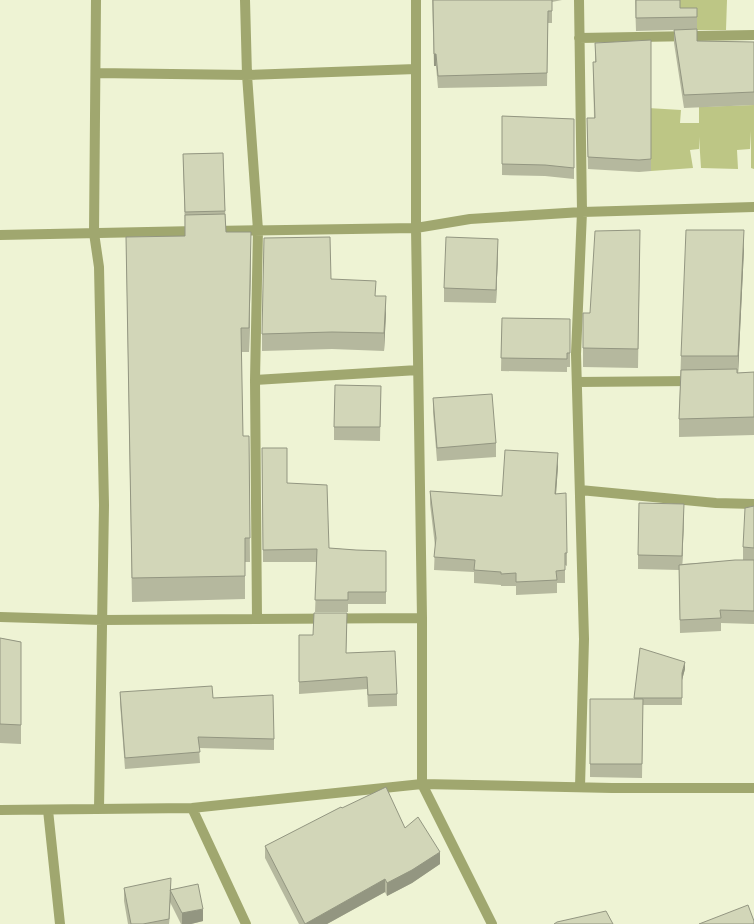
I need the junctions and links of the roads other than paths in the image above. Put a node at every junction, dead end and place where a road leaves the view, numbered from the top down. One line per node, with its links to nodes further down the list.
1 (96, 0): 8 (street)
2 (245, 0): 9 (street)
3 (416, 0): 7 (street)
4 (578, 0): 6 (street)
5 (754, 35): 6 (street)
6 (578, 38): 11 (street)
7 (416, 69): 9 (street); 12 (street)
8 (96, 73): 9 (street); 14 (street)
9 (247, 75): 13 (street)
10 (754, 207): 11 (street)
11 (582, 212): 12 (street); 19 (street)
12 (416, 228): 13 (street); 16 (street)
13 (258, 230): 14 (street); 17 (street)
14 (94, 233): 15 (street); 25 (street)
15 (0, 235)
16 (418, 370): 17 (street); 23 (street)
17 (255, 380): 24 (street)
18 (700, 381): 19 (street)
19 (577, 382): 20 (street)
20 (580, 490): 21 (street); 27 (street)
21 (754, 504)
22 (0, 617): 25 (street)
23 (422, 618): 24 (street); 26 (street)
24 (257, 619): 25 (street)
25 (102, 620): 30 (street)
26 (422, 784): 27 (street); 29 (street); 35 (street)
27 (580, 787): 28 (street)
28 (754, 788)
29 (192, 808): 30 (street); 34 (street)
30 (99, 809): 32 (street)
31 (0, 810): 32 (street)
32 (48, 810): 33 (street)
33 (60, 924)
34 (246, 924)
35 (492, 924)

